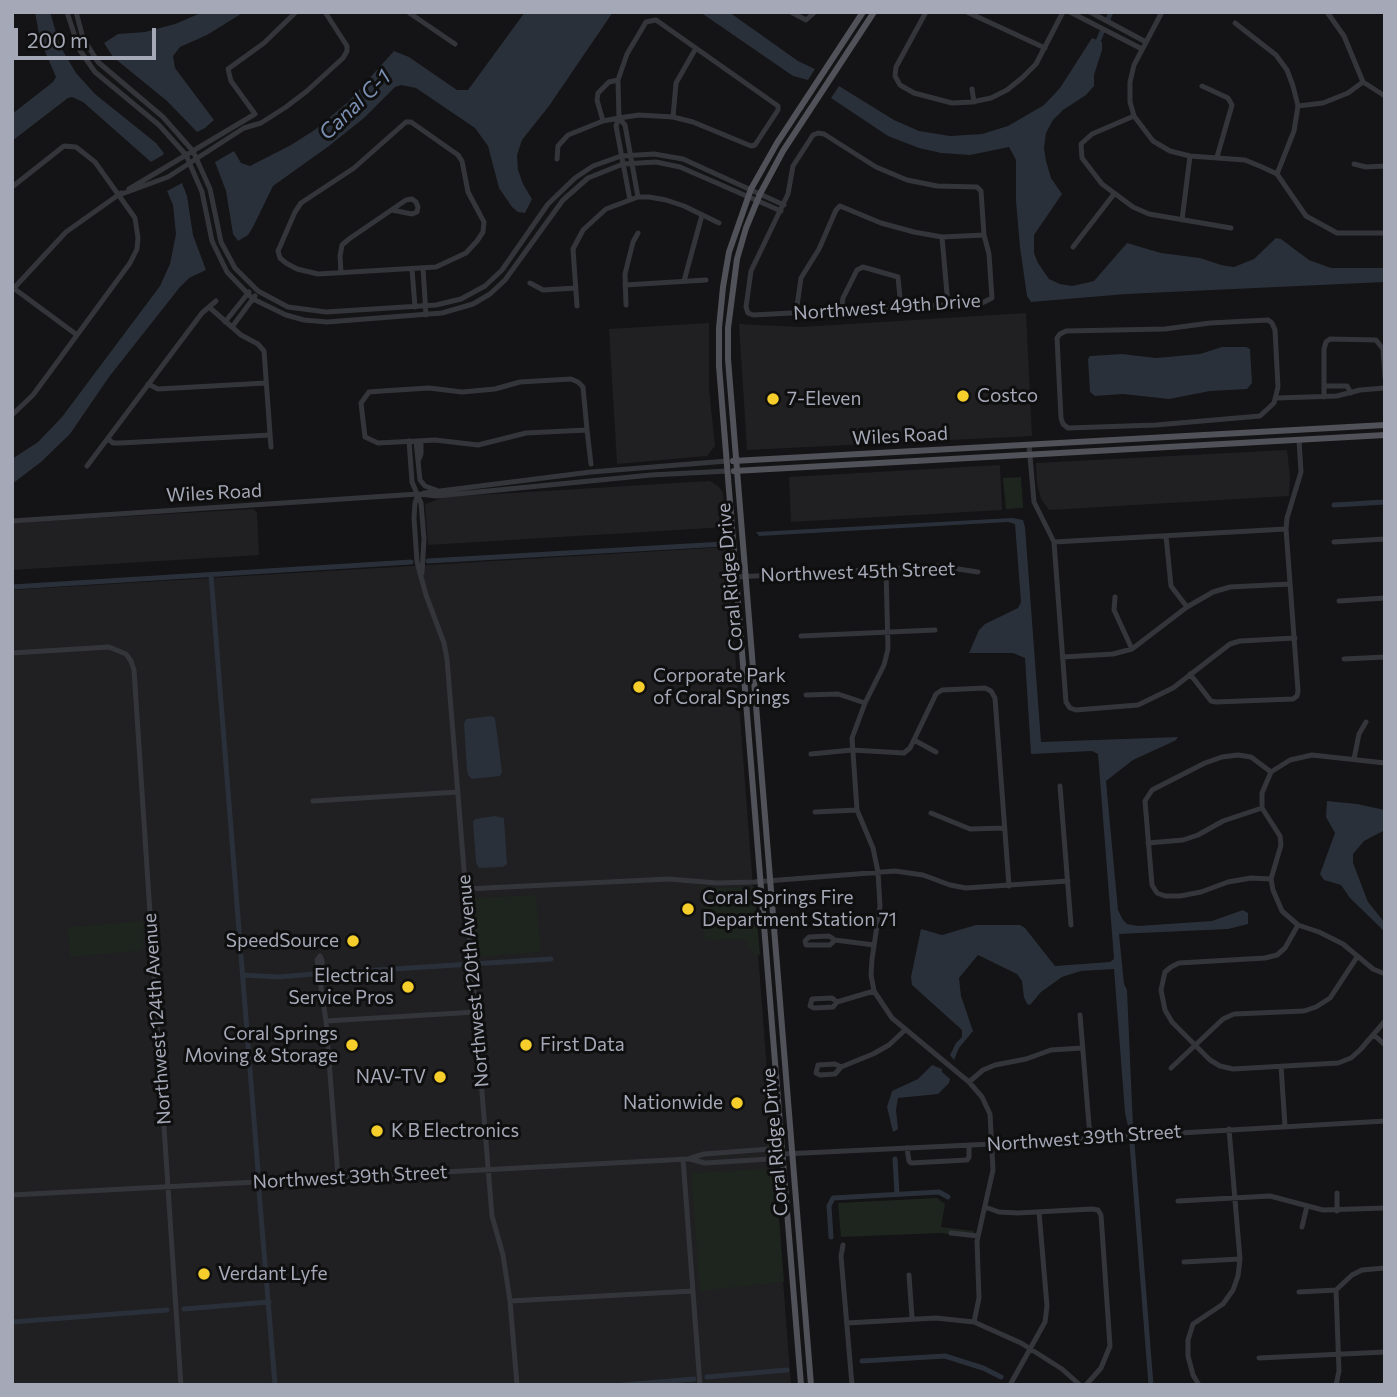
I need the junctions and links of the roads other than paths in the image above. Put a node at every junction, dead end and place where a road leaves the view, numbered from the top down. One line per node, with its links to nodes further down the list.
1 (66, 12): 38 (street)
2 (76, 12): 36 (street)
3 (296, 12): 30 (street)
4 (325, 12): 35 (street)
5 (408, 12): 19 (street)
6 (791, 12): 7 (street)
7 (815, 12)
8 (863, 12): 51 (main road, Coral Ridge Drive)
9 (874, 12): 55 (main road, Coral Ridge Drive)
10 (926, 12): 28 (street)
11 (967, 12): 21 (street)
12 (1063, 12): 21 (street)
13 (1070, 12): 22 (street)
14 (1090, 12): 18 (street)
15 (1162, 12): 18 (street)
16 (1327, 12): 24 (street)
17 (1235, 23): 29 (street)
18 (1146, 42): 22 (street)
19 (455, 44)
20 (696, 48): 23 (street); 32 (street); 32 (street)
21 (1045, 48): 28 (street)
22 (1142, 49): 31 (street)
23 (618, 80): 33 (street); 34 (street)
24 (1363, 82): 27 (street); 29 (street)
25 (1202, 86): 41 (street)
26 (972, 89): 28 (street)
27 (1385, 96)
28 (974, 102)
29 (1298, 106): 49 (street)
30 (255, 114): 35 (street); 36 (street)
31 (1134, 116): 40 (street); 52 (street)
32 (673, 117): 33 (street)
33 (619, 118): 34 (street); 37 (street); 39 (street)
34 (603, 121): 43 (street)
35 (261, 122): 42 (street)
36 (194, 150): 38 (street); 42 (street)
37 (630, 154): 39 (street); 44 (street); 51 (street)
38 (186, 155): 45 (street); 53 (street)
39 (621, 156): 46 (street); 83 (street)
40 (1190, 156): 41 (street); 60 (street)
41 (1217, 157): 49 (street)
42 (198, 159): 45 (street); 77 (street)
43 (557, 159)
44 (632, 163): 46 (street); 51 (street); 54 (street)
45 (191, 164): 53 (street); 78 (street)
46 (622, 164): 56 (street); 90 (street)
47 (1354, 164): 48 (street)
48 (1385, 166)
49 (1277, 174): 64 (street)
50 (12, 187): 53 (street)
51 (750, 193): 55 (street); 118 (main road, Coral Ridge Drive)
52 (1114, 194): 60 (street); 67 (street)
53 (119, 195): 75 (street); 94 (street)
54 (638, 197): 56 (street); 59 (street)
55 (758, 197): 57 (street); 117 (main road, Coral Ridge Drive)
56 (629, 200): 76 (street)
57 (783, 208): 65 (street, Northwest 49th Drive); 89 (street, Northwest 49th Drive)
58 (392, 210): 70 (street)
59 (702, 215): 61 (street); 72 (street)
60 (1182, 220): 62 (street)
61 (719, 223)
62 (1231, 228)
63 (638, 233): 74 (street)
64 (1385, 233)
65 (984, 235): 66 (street); 82 (street, Northwest 49th Drive)
66 (942, 237): 82 (street); 89 (street)
67 (1073, 247)
68 (423, 268): 69 (street); 70 (street); 83 (street)
69 (412, 269): 70 (street); 86 (street)
70 (341, 273)
71 (706, 280): 72 (street)
72 (684, 281): 74 (street)
73 (530, 284): 76 (street)
74 (625, 285): 81 (street)
75 (13, 288): 94 (street)
76 (576, 288): 84 (street)
77 (256, 289): 78 (street); 79 (street); 86 (street)
78 (247, 294): 79 (street); 92 (street)
79 (253, 299): 91 (street); 93 (street)
80 (216, 301): 85 (street)
81 (626, 305)
82 (948, 305): 87 (street, Northwest 49th Drive)
83 (425, 306): 86 (street); 90 (street)
84 (577, 306)
85 (209, 307): 92 (street); 97 (street)
86 (415, 307): 91 (street)
87 (901, 307): 88 (street, Northwest 49th Drive); 88 (street)
88 (841, 311): 89 (street, Northwest 49th Drive)
89 (796, 313)
90 (426, 315): 91 (street)
91 (415, 316)
92 (225, 322): 93 (street)
93 (232, 327): 96 (street)
94 (77, 335): 103 (street)
95 (1385, 378): 98 (street)
96 (266, 383): 97 (street); 107 (street)
97 (148, 384): 109 (street)
98 (1326, 386): 100 (street); 101 (street)
99 (1385, 388): 100 (street)
100 (1351, 393): 101 (street)
101 (1324, 397): 102 (street)
102 (1277, 398): 102 (street)
103 (12, 415)
104 (1385, 425): 105 (main road, Wiles Road)
105 (1310, 429): 110 (main road); 112 (main road, Wiles Road)
106 (587, 430): 111 (street); 111 (street); 119 (street)
107 (270, 435): 109 (street); 113 (street)
108 (1385, 435): 110 (main road, Wiles Road)
109 (108, 439): 120 (street)
110 (1299, 440): 115 (main road, Wiles Road); 126 (street)
111 (415, 441): 114 (street); 116 (street)
112 (1029, 444): 115 (street); 117 (main road, Wiles Road)
113 (271, 447)
114 (413, 452): 116 (street); 124 (street, Northwest 120th Avenue)
115 (1029, 454): 121 (main road, Wiles Road); 129 (street)
116 (419, 459): 123 (street)
117 (737, 460): 118 (main road, Wiles Road); 121 (main road, Coral Ridge Drive)
118 (727, 461): 122 (main road, Coral Ridge Drive); 123 (street, Wiles Road)
119 (591, 464)
120 (87, 466)
121 (737, 470): 122 (main road, Wiles Road); 133 (main road, Coral Ridge Drive)
122 (728, 471): 124 (street, Wiles Road); 134 (main road, Coral Ridge Drive)
123 (436, 490): 124 (street, Wiles Road)
124 (418, 495): 125 (street, Wiles Road); 161 (street, Northwest 120th Avenue)
125 (12, 521)
126 (1286, 529): 127 (street); 135 (street)
127 (1166, 536): 129 (street); 139 (street)
128 (1385, 539): 130 (street)
129 (1054, 542): 146 (street)
130 (1334, 542)
131 (886, 569): 132 (street, Northwest 45th Street); 133 (street, Northwest 45th Street); 141 (street)
132 (978, 572)
133 (746, 576): 134 (street, Northwest 45th Street); 172 (main road, Coral Ridge Drive)
134 (737, 577): 171 (main road, Coral Ridge Drive)
135 (1290, 584): 139 (street); 143 (street)
136 (1115, 597): 144 (street)
137 (1385, 598): 138 (street)
138 (1339, 601)
139 (1187, 607): 144 (street)
140 (935, 629): 141 (street)
141 (888, 632): 142 (street); 151 (street)
142 (801, 636)
143 (1294, 638): 149 (street); 149 (street)
144 (1132, 649): 146 (street)
145 (12, 653): 210 (street, Northwest 124th Avenue)
146 (1063, 657): 149 (street)
147 (1385, 657): 148 (street)
148 (1344, 659)
149 (1190, 674)
150 (806, 695): 151 (street)
151 (865, 703): 154 (street)
152 (1366, 722): 157 (street)
153 (914, 740): 154 (street); 155 (street); 167 (street)
154 (852, 750): 156 (street); 164 (street)
155 (936, 752)
156 (811, 754)
157 (1354, 759): 158 (street); 159 (street)
158 (1385, 763)
159 (1270, 772): 163 (street); 168 (street)
160 (1060, 786): 173 (street)
161 (458, 792): 162 (street); 175 (street, Northwest 120th Avenue)
162 (313, 801)
163 (1262, 808): 168 (street); 170 (street)
164 (857, 810): 165 (street); 169 (street)
165 (815, 812)
166 (931, 813): 167 (street)
167 (1004, 828): 174 (street)
168 (1148, 843): 170 (street)
169 (878, 872): 172 (street); 174 (street); 179 (street)
170 (1271, 879): 177 (street)
171 (762, 881): 172 (street); 175 (street); 206 (main road, Coral Ridge Drive)
172 (770, 881): 205 (main road, Coral Ridge Drive)
173 (1068, 881): 174 (street); 176 (street)
174 (1009, 886)
175 (466, 889): 185 (street, Northwest 120th Avenue)
176 (1071, 925)
177 (1298, 925): 180 (street); 191 (street)
178 (835, 940): 178 (street); 179 (street)
179 (874, 944): 183 (street)
180 (1357, 957): 181 (street); 191 (street)
181 (1385, 974)
182 (322, 988): 182 (street); 187 (street)
183 (874, 991): 184 (street); 189 (street)
184 (837, 1002)
185 (476, 1012): 187 (street); 208 (street, Northwest 120th Avenue)
186 (1080, 1015): 193 (street)
187 (326, 1021): 209 (street)
188 (1385, 1021): 190 (street)
189 (905, 1030): 195 (street); 197 (street)
190 (1374, 1035): 192 (street); 194 (street)
191 (1195, 1044): 194 (street); 196 (street)
192 (1385, 1045)
193 (1082, 1048): 197 (street); 201 (street)
194 (1281, 1066): 199 (street)
195 (841, 1067)
196 (1171, 1068)
197 (969, 1082): 202 (street)
198 (1385, 1121): 199 (street, Northwest 39th Street)
199 (1285, 1126): 200 (street, Northwest 39th Street)
200 (1229, 1129): 201 (street, Northwest 39th Street); 213 (street)
201 (1090, 1137): 202 (street, Northwest 39th Street)
202 (992, 1144): 203 (street, Northwest 39th Street); 216 (street)
203 (969, 1145): 204 (street, Northwest 39th Street); 204 (street)
204 (907, 1148): 205 (street, Northwest 39th Street)
205 (792, 1153): 206 (street, Northwest 39th Street); 233 (main road, Coral Ridge Drive)
206 (783, 1154): 207 (street, Northwest 39th Street); 228 (main road, Coral Ridge Drive)
207 (685, 1159): 208 (street, Northwest 39th Street); 230 (street)
208 (488, 1169): 209 (street, Northwest 39th Street); 232 (street, Northwest 120th Avenue)
209 (338, 1177): 210 (street, Northwest 39th Street)
210 (168, 1186): 212 (street, Northwest 39th Street); 243 (street, Northwest 124th Avenue)
211 (1337, 1193): 218 (street)
212 (12, 1195)
213 (1235, 1199): 214 (street); 215 (street); 224 (street)
214 (1178, 1202)
215 (1307, 1206): 218 (street); 220 (street)
216 (985, 1207): 219 (street); 222 (street)
217 (1385, 1208): 218 (street)
218 (1337, 1210)
219 (1039, 1212): 239 (street); 251 (street)
220 (1302, 1227)
221 (951, 1233): 222 (street)
222 (978, 1236): 236 (street)
223 (843, 1245): 237 (street)
224 (1240, 1259): 225 (street); 238 (street)
225 (1184, 1262)
226 (1385, 1268): 229 (street)
227 (909, 1275): 234 (street)
228 (794, 1289): 233 (main road); 246 (main road, Coral Ridge Drive)
229 (1336, 1290): 231 (street); 241 (street)
230 (693, 1291): 232 (street); 245 (street)
231 (1299, 1292)
232 (510, 1301): 244 (street, Northwest 120th Avenue)
233 (804, 1304): 247 (main road, Coral Ridge Drive)
234 (912, 1318): 236 (street); 237 (street)
235 (1188, 1319): 238 (street)
236 (974, 1322): 239 (street)
237 (847, 1324): 248 (street)
238 (1194, 1324): 252 (street)
239 (1031, 1349): 249 (street); 250 (street)
240 (1385, 1352): 241 (street)
241 (1338, 1354): 242 (street); 253 (street)
242 (1259, 1358)
243 (181, 1385)
244 (517, 1385)
245 (700, 1385)
246 (801, 1385)
247 (811, 1385)
248 (852, 1385)
249 (1010, 1385)
250 (1080, 1385)
251 (1086, 1385)
252 (1199, 1385)
253 (1336, 1385)

